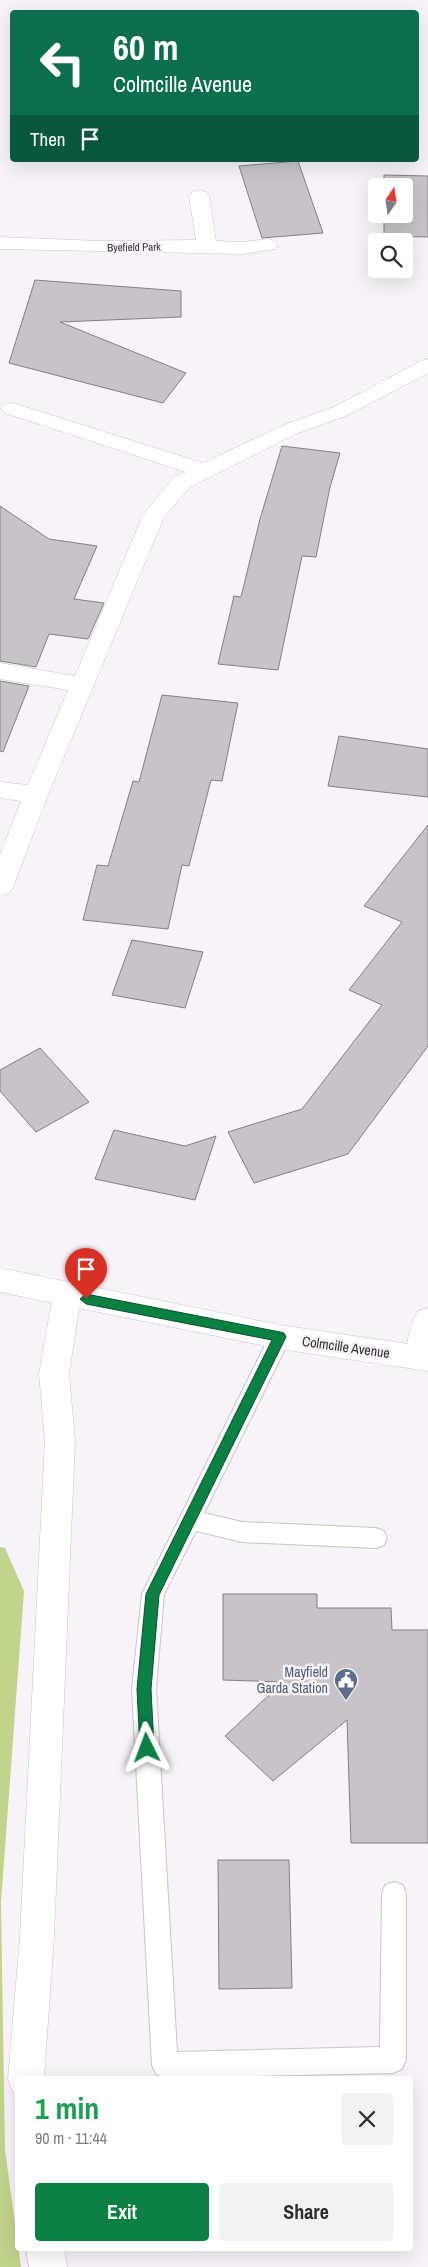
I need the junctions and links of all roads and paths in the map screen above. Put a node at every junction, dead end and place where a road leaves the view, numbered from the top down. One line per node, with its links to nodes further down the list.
1 (199, 196): 4 (street)
2 (0, 243): 4 (street, Byefield Park)
3 (268, 245): 4 (street, Byefield Park)
4 (207, 246)
5 (428, 365): 7 (street)
6 (12, 408): 7 (street)
7 (205, 471): 9 (street)
8 (0, 671): 9 (street)
9 (83, 685): 11 (street)
10 (0, 790): 11 (street)
11 (36, 796): 12 (street)
12 (0, 886)
13 (0, 1280): 14 (street, Colmcille Avenue)
14 (67, 1295): 16 (street, Colmcille Avenue); 21 (street)
15 (428, 1320): 17 (street)
16 (280, 1337): 17 (street, Colmcille Avenue); 18 (lane)
17 (424, 1358)
18 (190, 1520): 19 (lane); 20 (lane)
19 (376, 1538)
20 (394, 1894)
21 (26, 2076)
22 (45, 2251): 23 (street)
23 (48, 2267)

